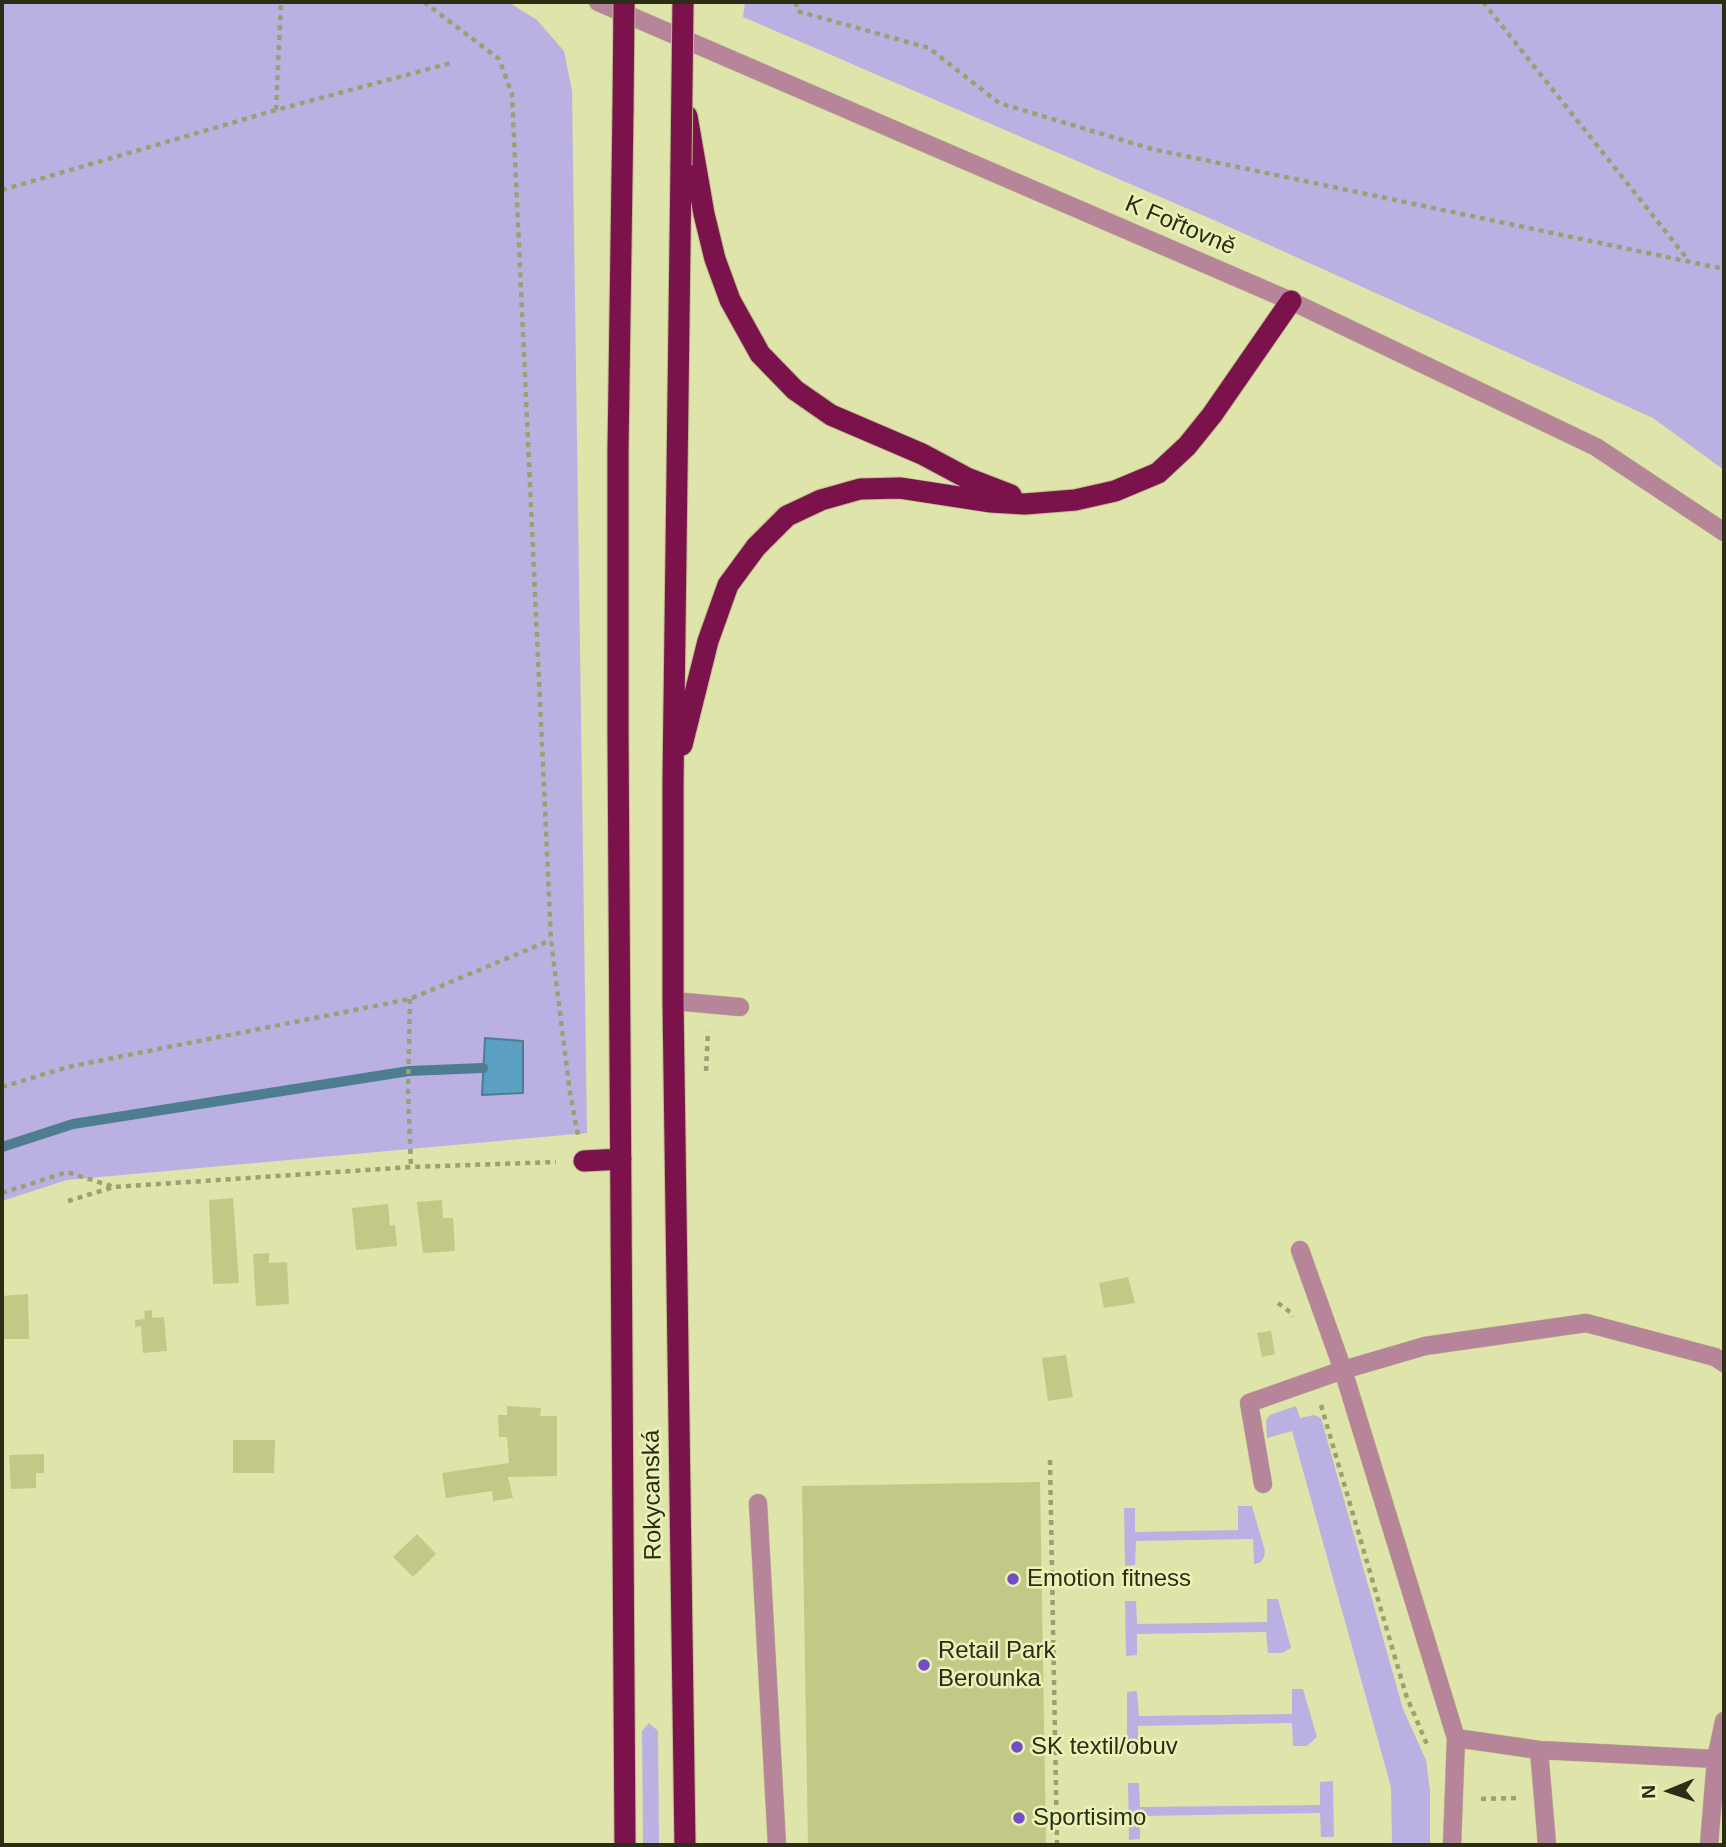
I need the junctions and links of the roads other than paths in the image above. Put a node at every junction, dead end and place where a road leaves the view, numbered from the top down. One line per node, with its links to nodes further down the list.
1 (598, 2): 5 (street, K Fořtovně)
2 (624, 2): 11 (highway, Rokycanská, bridge)
3 (683, 2): 4 (highway, bridge)
4 (688, 165): 6 (highway); 8 (highway)
5 (1292, 301): 6 (highway); 7 (street, K Fořtovně)
6 (1075, 500): 8 (highway)
7 (1724, 532)
8 (673, 782): 9 (highway, Rokycanská)
9 (673, 1001): 10 (street); 23 (highway, Rokycanská)
10 (740, 1007)
11 (621, 1159): 12 (highway); 22 (highway, Rokycanská)
12 (583, 1161)
13 (1300, 1250): 15 (street)
14 (1724, 1363): 15 (street)
15 (1343, 1370): 16 (street); 19 (street)
16 (1264, 1484)
17 (758, 1503): 24 (street)
18 (1724, 1721): 21 (street)
19 (1456, 1738): 20 (street); 25 (street)
20 (1539, 1750): 21 (street); 26 (street)
21 (1716, 1759): 27 (street)
22 (625, 1845)
23 (685, 1845)
24 (777, 1845)
25 (1452, 1845)
26 (1547, 1845)
27 (1709, 1845)

